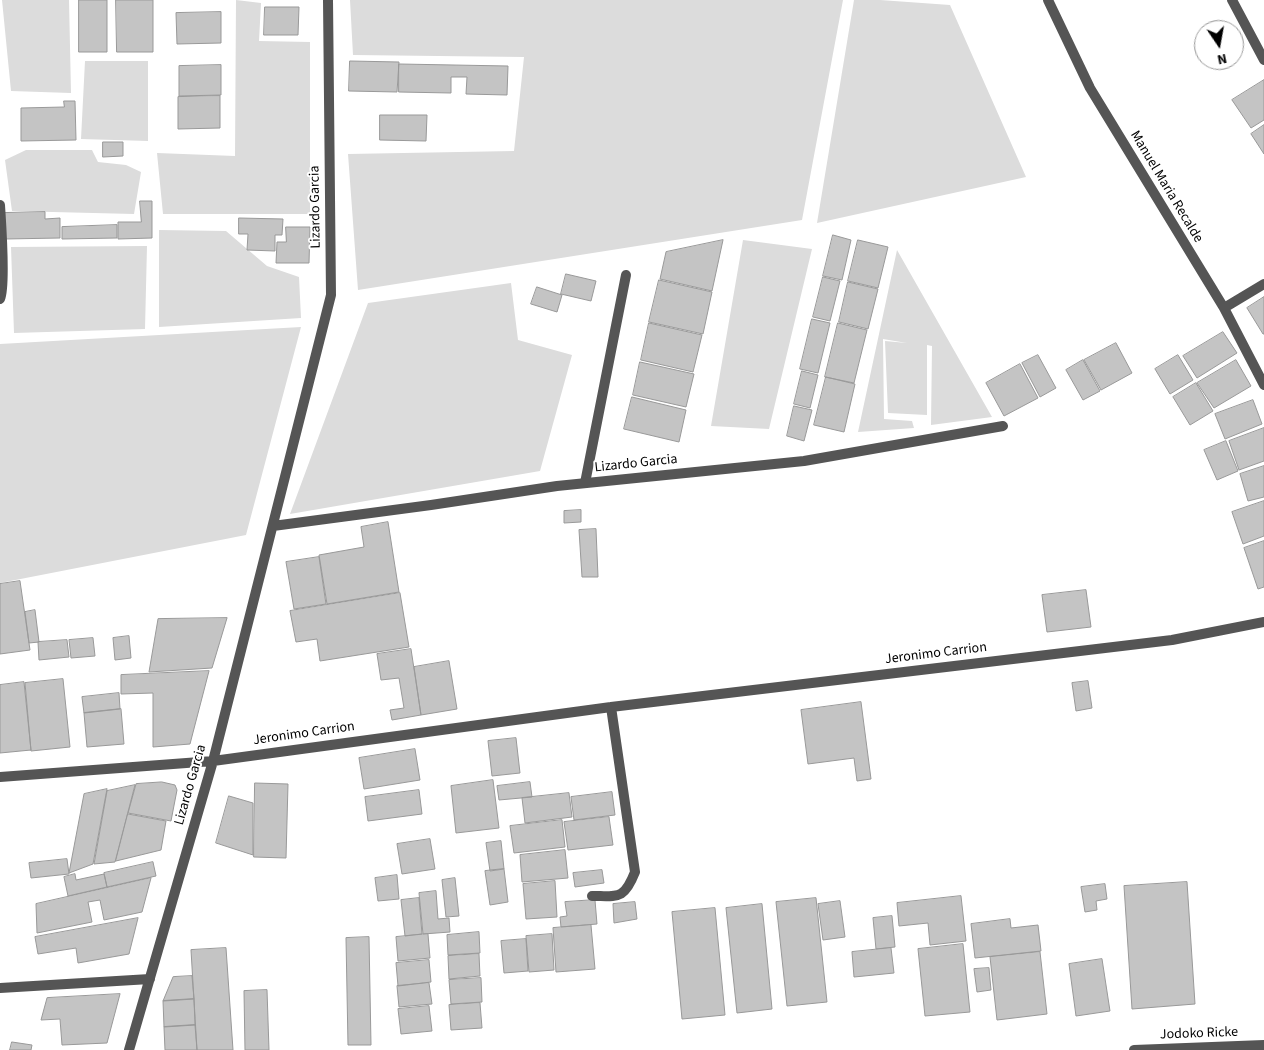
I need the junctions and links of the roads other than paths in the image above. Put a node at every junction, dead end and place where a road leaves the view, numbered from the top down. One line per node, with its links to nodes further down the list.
1 (328, 0): 13 (street, Lizardo Garcia)
2 (1048, 0): 9 (street, Manuel Maria Recalde)
3 (1232, 0): 4 (street)
4 (1264, 60)
5 (0, 205): 8 (street)
6 (626, 275): 12 (street)
7 (1264, 284): 9 (street)
8 (0, 299)
9 (1224, 308): 10 (street, Manuel Maria Recalde)
10 (1264, 385)
11 (1002, 426): 12 (street, Lizardo Garcia)
12 (585, 483): 13 (street, Lizardo Garcia)
13 (272, 526): 16 (street, Lizardo Garcia)
14 (1264, 622): 15 (street, Jeronimo Carrion)
15 (611, 707): 16 (street, Jeronimo Carrion); 18 (street)
16 (213, 761): 17 (street, Jeronimo Carrion); 19 (street, Lizardo Garcia)
17 (0, 777)
18 (592, 896)
19 (150, 978): 20 (street); 22 (street, Lizardo Garcia)
20 (0, 988)
21 (1264, 1045): 23 (street, Jodoko Ricke)
22 (129, 1050)
23 (1134, 1050)

